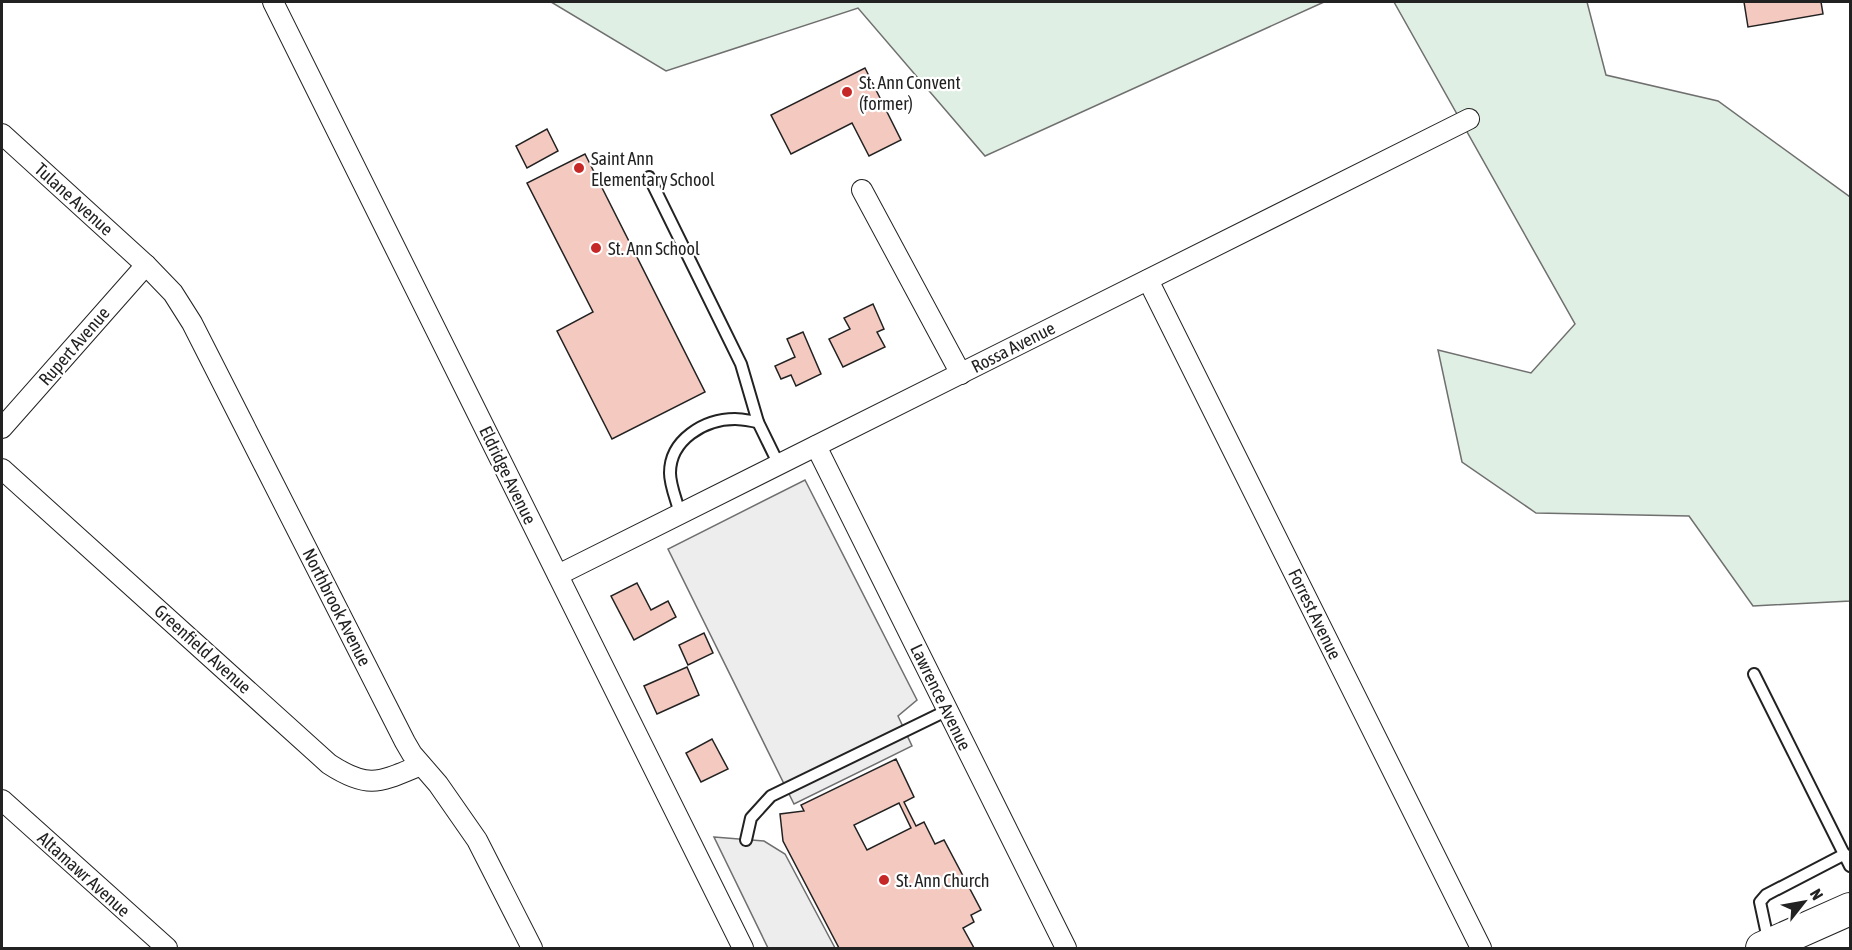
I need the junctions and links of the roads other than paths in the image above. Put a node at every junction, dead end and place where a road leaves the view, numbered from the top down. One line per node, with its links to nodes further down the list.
1 (273, 2): 15 (street, Eldridge Avenue)
2 (1469, 119): 7 (street, Rossa Avenue)
3 (2, 134): 6 (street, Tulane Avenue)
4 (649, 177): 9 (lane)
5 (862, 190): 8 (street)
6 (146, 265): 10 (street, Rupert Avenue); 18 (street, Northbrook Avenue)
7 (1148, 280): 8 (street, Rossa Avenue); 29 (street, Forrest Avenue)
8 (961, 374): 11 (street, Rossa Avenue)
9 (758, 422): 12 (lane); 14 (lane)
10 (2, 428)
11 (816, 446): 12 (street, Rossa Avenue); 17 (street, Lawrence Avenue)
12 (779, 465): 14 (street, Rossa Avenue)
13 (2, 469): 18 (street, Greenfield Avenue)
14 (681, 514): 15 (street, Rossa Avenue)
15 (558, 575): 27 (street, Eldridge Avenue)
16 (1754, 674): 21 (lane)
17 (948, 710): 20 (lane); 28 (street, Lawrence Avenue)
18 (422, 765): 26 (street, Northbrook Avenue)
19 (2, 800): 25 (street, Altamawr Avenue)
20 (746, 840)
21 (1845, 854): 22 (lane); 24 (lane)
22 (1851, 866)
23 (1851, 909): 24 (main road)
24 (1765, 947)
25 (167, 948)
26 (532, 948)
27 (743, 948)
28 (1066, 948)
29 (1481, 948)

